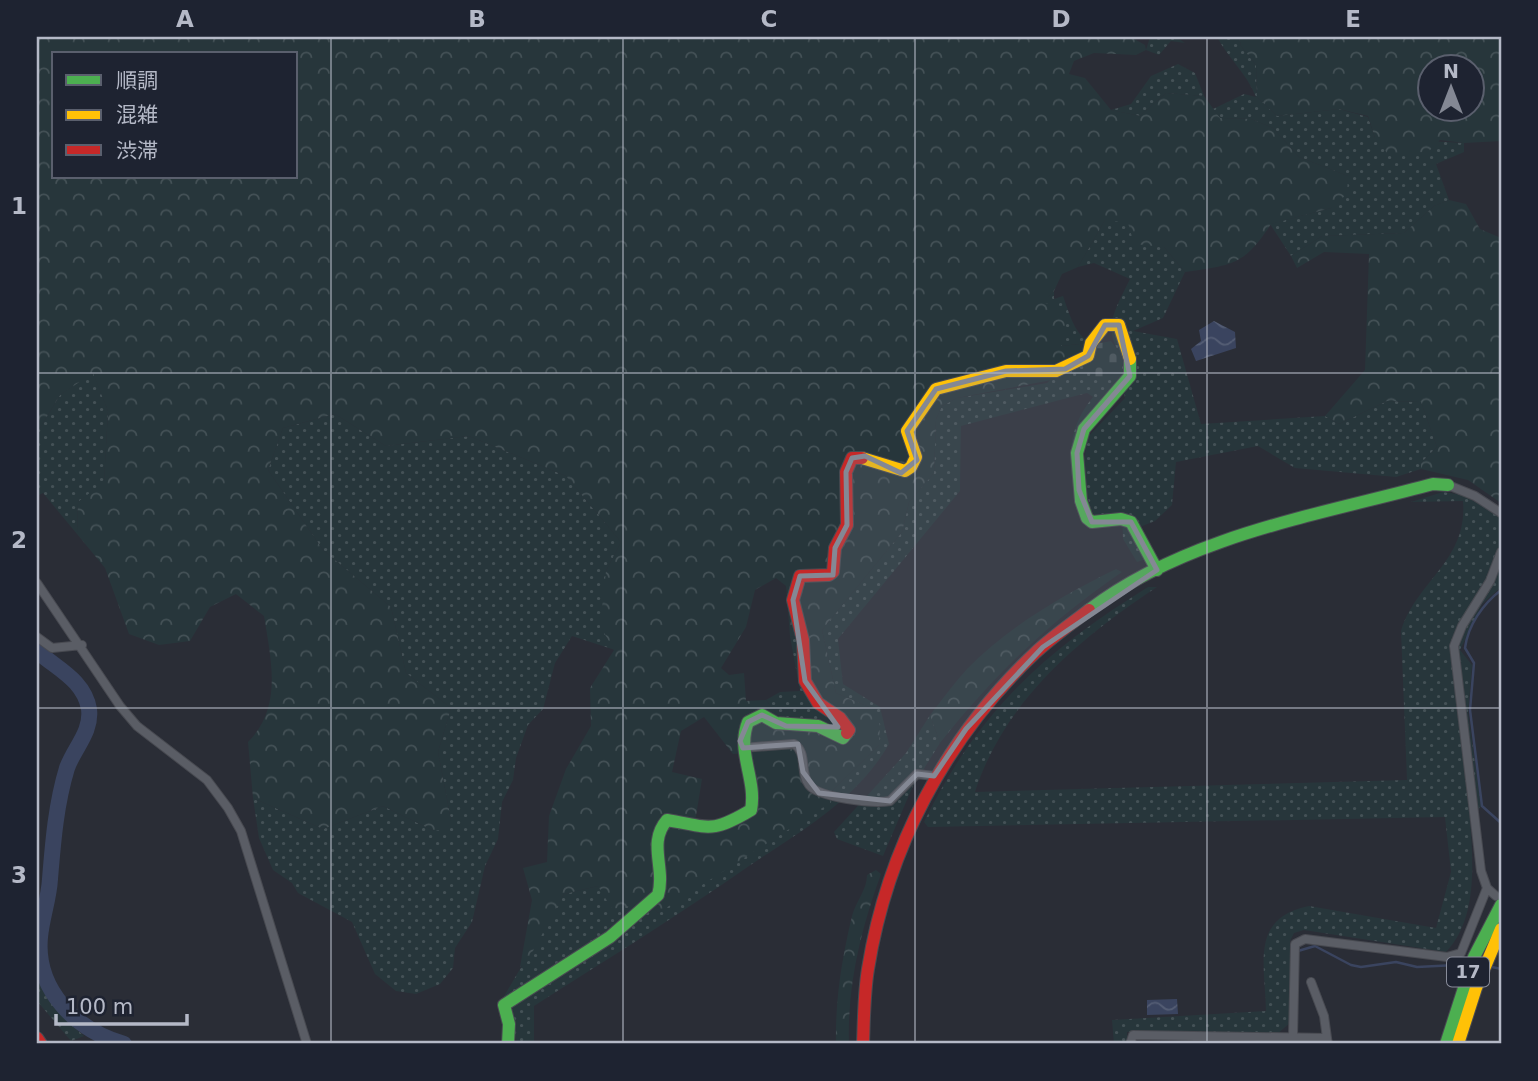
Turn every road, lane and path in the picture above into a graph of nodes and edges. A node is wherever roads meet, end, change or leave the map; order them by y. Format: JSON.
{"nodes":[{"id":1,"x":1448,"y":485,"type":"joint"},
{"id":2,"x":1501,"y":513,"type":"edge"},
{"id":3,"x":1501,"y":552,"type":"edge"},
{"id":4,"x":1157,"y":570,"type":"junction"},
{"id":5,"x":37,"y":583,"type":"edge"},
{"id":6,"x":37,"y":637,"type":"edge"},
{"id":7,"x":82,"y":645,"type":"junction"},
{"id":8,"x":743,"y":748,"type":"junction"},
{"id":9,"x":934,"y":776,"type":"junction"},
{"id":10,"x":1488,"y":888,"type":"junction"},
{"id":11,"x":1499,"y":901,"type":"edge"},
{"id":12,"x":1501,"y":929,"type":"edge"},
{"id":13,"x":1311,"y":982,"type":"dead end"},
{"id":14,"x":1293,"y":1037,"type":"junction"},
{"id":15,"x":37,"y":1038,"type":"edge"},
{"id":16,"x":1280,"y":1040,"type":"edge"},
{"id":17,"x":1328,"y":1041,"type":"edge"},
{"id":18,"x":41,"y":1044,"type":"edge"},
{"id":19,"x":307,"y":1044,"type":"edge"},
{"id":20,"x":509,"y":1044,"type":"edge"},
{"id":21,"x":863,"y":1044,"type":"edge"},
{"id":22,"x":1130,"y":1044,"type":"edge"},
{"id":23,"x":1447,"y":1044,"type":"edge"},
{"id":24,"x":1458,"y":1044,"type":"edge"}],
"edges":[{"from":1,"to":2,"type":"street"},
{"from":1,"to":4,"type":"street"},
{"from":3,"to":10,"type":"street"},
{"from":4,"to":8,"type":"street"},
{"from":4,"to":9,"type":"street"},
{"from":5,"to":7,"type":"street"},
{"from":6,"to":7,"type":"street"},
{"from":7,"to":19,"type":"street"},
{"from":8,"to":9,"type":"street"},
{"from":8,"to":20,"type":"street"},
{"from":9,"to":21,"type":"street"},
{"from":10,"to":11,"type":"street"},
{"from":10,"to":14,"type":"street"},
{"from":11,"to":23,"type":"street","number":"17"},
{"from":12,"to":24,"type":"street","number":"17"},
{"from":13,"to":17,"type":"street"},
{"from":14,"to":16,"type":"street"},
{"from":14,"to":17,"type":"street"},
{"from":15,"to":18,"type":"street"},
{"from":16,"to":22,"type":"street"}]}
